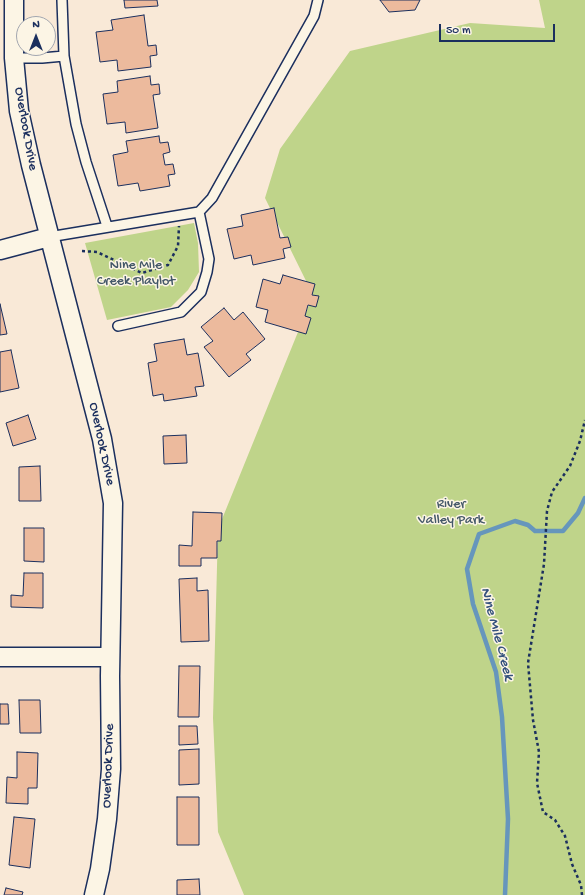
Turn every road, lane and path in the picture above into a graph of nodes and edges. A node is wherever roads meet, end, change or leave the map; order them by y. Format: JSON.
{"nodes":[{"id":1,"x":14,"y":0,"type":"edge"},
{"id":2,"x":62,"y":0,"type":"edge"},
{"id":3,"x":318,"y":0,"type":"edge"},
{"id":4,"x":64,"y":56,"type":"junction"},
{"id":5,"x":7,"y":60,"type":"edge"},
{"id":6,"x":199,"y":212,"type":"junction"},
{"id":7,"x":180,"y":224,"type":"dead end"},
{"id":8,"x":107,"y":226,"type":"junction"},
{"id":9,"x":49,"y":237,"type":"junction"},
{"id":10,"x":0,"y":250,"type":"edge"},
{"id":11,"x":82,"y":251,"type":"dead end"},
{"id":12,"x":118,"y":326,"type":"dead end"},
{"id":13,"x":585,"y":420,"type":"edge"},
{"id":14,"x":0,"y":657,"type":"edge"},
{"id":15,"x":110,"y":657,"type":"junction"},
{"id":16,"x":94,"y":895,"type":"edge"},
{"id":17,"x":582,"y":895,"type":"edge"}],
"edges":[{"from":1,"to":5,"type":"street","name":"Overlook Drive"},
{"from":2,"to":4,"type":"lane"},
{"from":3,"to":6,"type":"lane"},
{"from":4,"to":5,"type":"lane"},
{"from":4,"to":8,"type":"lane"},
{"from":5,"to":9,"type":"street","name":"Overlook Drive"},
{"from":6,"to":8,"type":"lane"},
{"from":6,"to":12,"type":"lane"},
{"from":7,"to":11,"type":"path"},
{"from":8,"to":9,"type":"lane"},
{"from":9,"to":10,"type":"street"},
{"from":9,"to":15,"type":"street","name":"Overlook Drive"},
{"from":13,"to":17,"type":"path"},
{"from":14,"to":15,"type":"street"},
{"from":15,"to":16,"type":"street","name":"Overlook Drive"}]}
